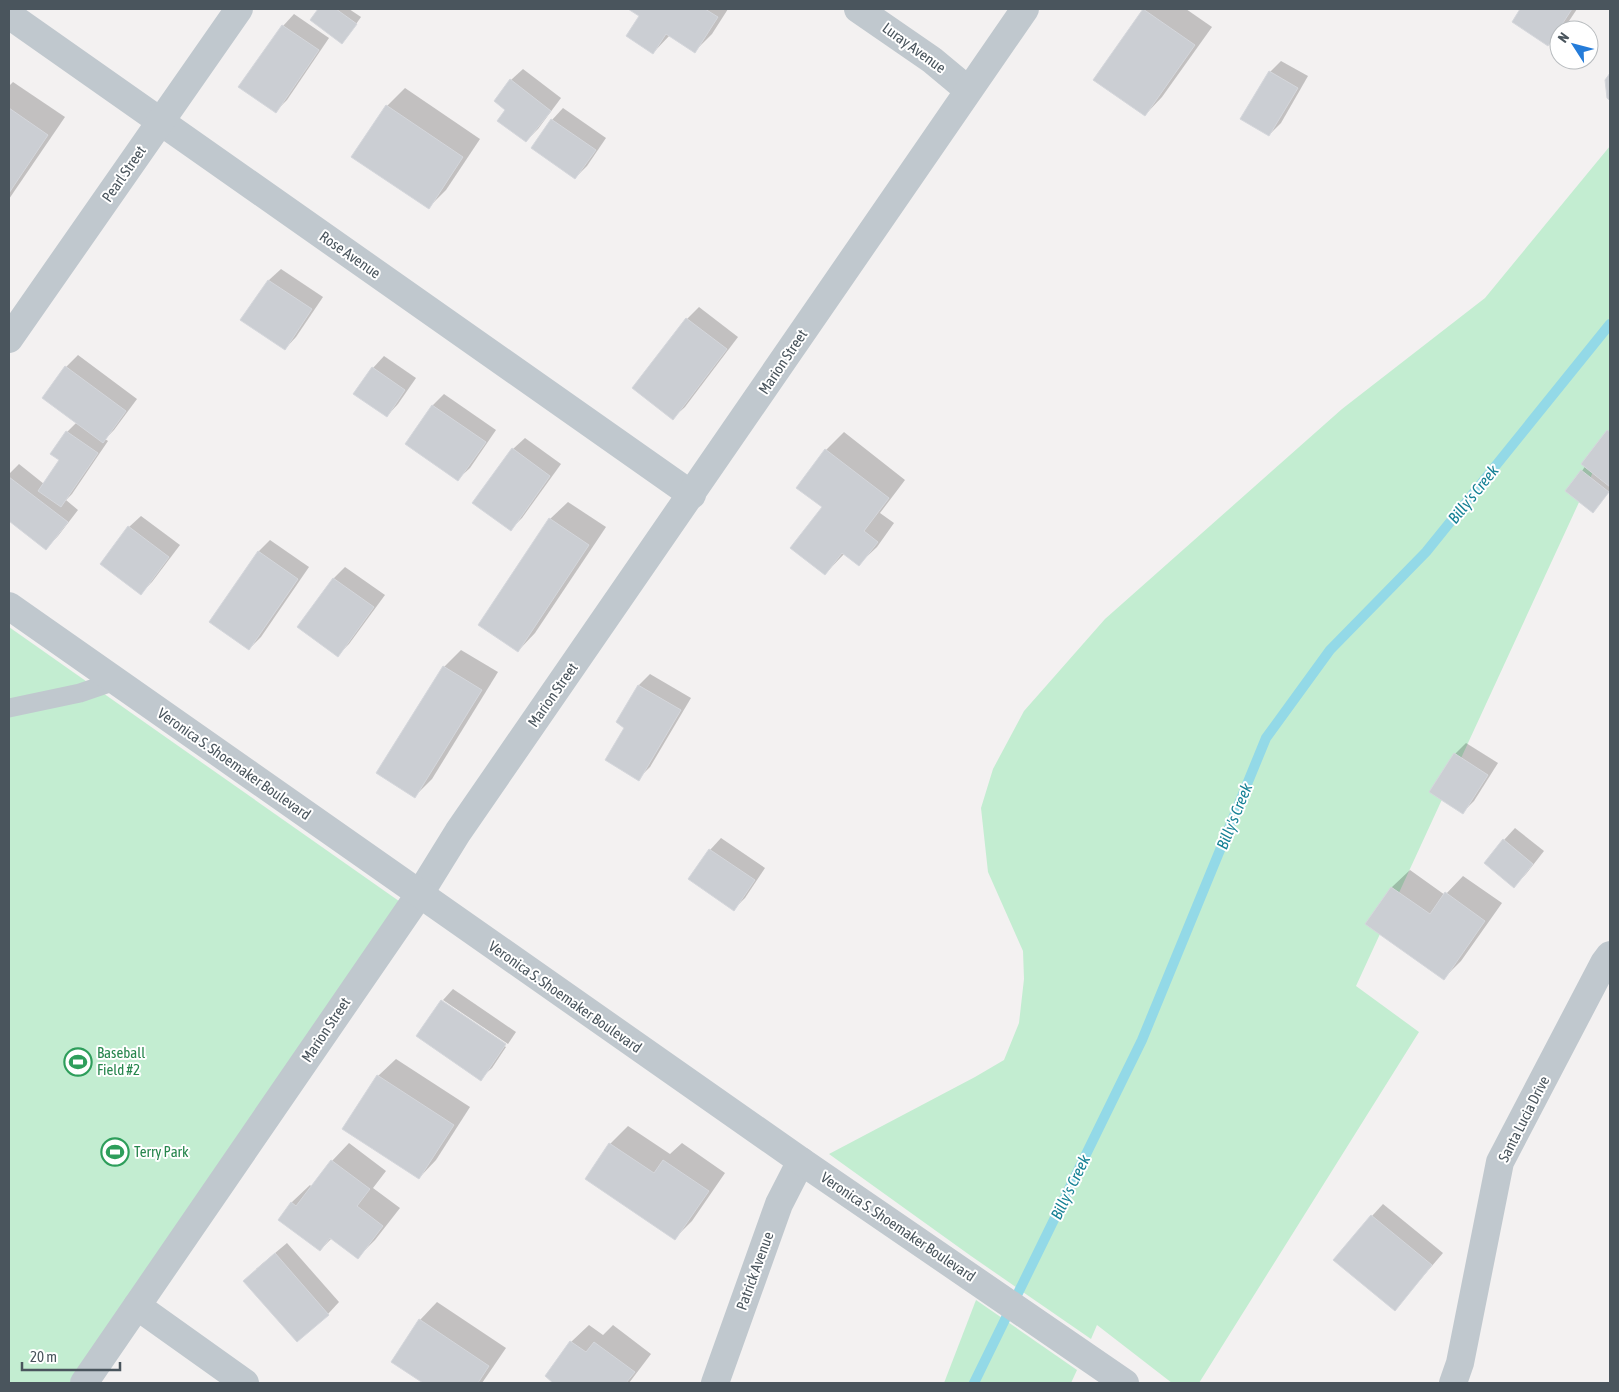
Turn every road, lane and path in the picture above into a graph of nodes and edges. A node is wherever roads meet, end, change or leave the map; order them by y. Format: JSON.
{"nodes":[{"id":1,"x":239,"y":9,"type":"edge"},
{"id":2,"x":858,"y":9,"type":"edge"},
{"id":3,"x":1025,"y":9,"type":"edge"},
{"id":4,"x":9,"y":15,"type":"edge"},
{"id":5,"x":968,"y":90,"type":"junction"},
{"id":6,"x":161,"y":122,"type":"junction"},
{"id":7,"x":9,"y":339,"type":"edge"},
{"id":8,"x":692,"y":495,"type":"junction"},
{"id":9,"x":9,"y":606,"type":"edge"},
{"id":10,"x":115,"y":681,"type":"junction"},
{"id":11,"x":9,"y":708,"type":"edge"},
{"id":12,"x":419,"y":895,"type":"junction"},
{"id":13,"x":1610,"y":955,"type":"edge"},
{"id":14,"x":801,"y":1161,"type":"junction"},
{"id":15,"x":137,"y":1306,"type":"junction"},
{"id":16,"x":84,"y":1383,"type":"edge"},
{"id":17,"x":245,"y":1383,"type":"edge"},
{"id":18,"x":714,"y":1383,"type":"edge"},
{"id":19,"x":1125,"y":1383,"type":"edge"},
{"id":20,"x":1453,"y":1383,"type":"edge"}],
"edges":[{"from":1,"to":6,"type":"street","name":"Pearl Street"},
{"from":2,"to":5,"type":"street","name":"Luray Avenue"},
{"from":3,"to":5,"type":"street","name":"Marion Street"},
{"from":4,"to":6,"type":"street","name":"Rose Avenue"},
{"from":5,"to":8,"type":"street","name":"Marion Street"},
{"from":6,"to":7,"type":"street","name":"Pearl Street"},
{"from":6,"to":8,"type":"street","name":"Rose Avenue"},
{"from":8,"to":12,"type":"street","name":"Marion Street"},
{"from":9,"to":10,"type":"street","name":"Veronica S. Shoemaker Boulevard"},
{"from":10,"to":11,"type":"lane"},
{"from":10,"to":12,"type":"street","name":"Veronica S. Shoemaker Boulevard"},
{"from":12,"to":14,"type":"street","name":"Veronica S. Shoemaker Boulevard"},
{"from":12,"to":15,"type":"street","name":"Marion Street"},
{"from":13,"to":20,"type":"street","name":"Santa Lucia Drive"},
{"from":14,"to":18,"type":"street","name":"Patrick Avenue"},
{"from":14,"to":19,"type":"street","name":"Veronica S. Shoemaker Boulevard"},
{"from":15,"to":16,"type":"street","name":"Marion Street"},
{"from":15,"to":17,"type":"street"}]}
